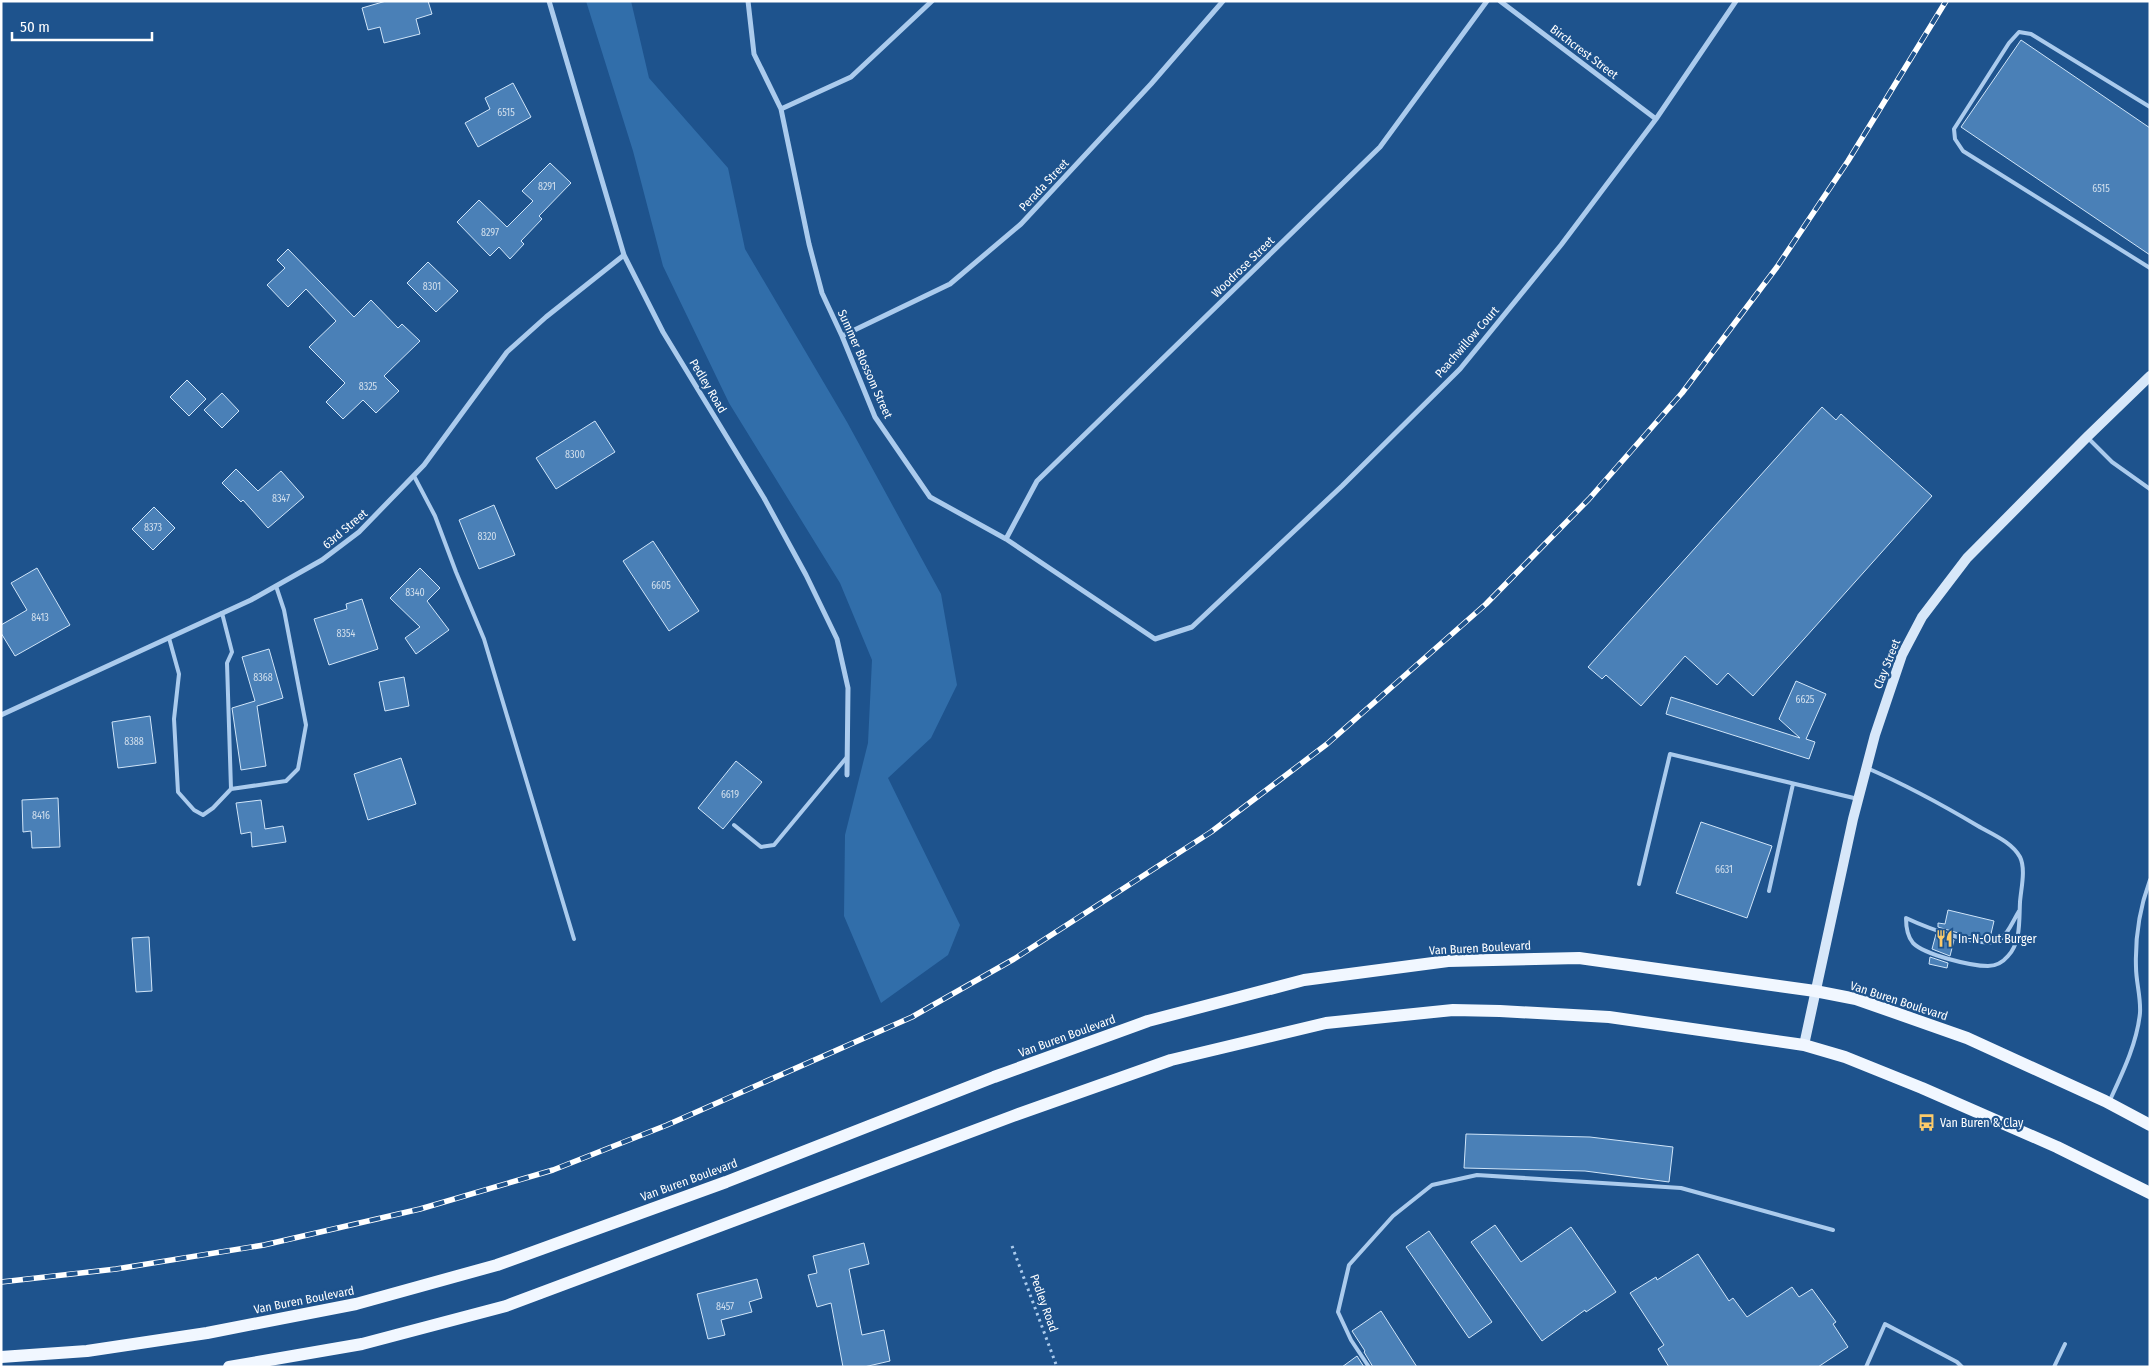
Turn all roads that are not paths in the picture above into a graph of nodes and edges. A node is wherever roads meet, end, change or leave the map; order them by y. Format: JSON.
{"nodes":[{"id":1,"x":549,"y":1,"type":"edge"},
{"id":2,"x":748,"y":1,"type":"edge"},
{"id":3,"x":932,"y":1,"type":"edge"},
{"id":4,"x":1222,"y":1,"type":"edge"},
{"id":5,"x":1487,"y":1,"type":"edge"},
{"id":6,"x":1500,"y":1,"type":"edge"},
{"id":7,"x":1736,"y":1,"type":"edge"},
{"id":8,"x":2150,"y":107,"type":"edge"},
{"id":9,"x":781,"y":109,"type":"junction"},
{"id":10,"x":1656,"y":119,"type":"junction"},
{"id":11,"x":624,"y":255,"type":"junction"},
{"id":12,"x":2150,"y":268,"type":"edge"},
{"id":13,"x":842,"y":336,"type":"junction"},
{"id":14,"x":2150,"y":376,"type":"edge"},
{"id":15,"x":2086,"y":437,"type":"junction"},
{"id":16,"x":414,"y":476,"type":"junction"},
{"id":17,"x":2149,"y":485,"type":"edge"},
{"id":18,"x":1006,"y":539,"type":"junction"},
{"id":19,"x":276,"y":586,"type":"junction"},
{"id":20,"x":222,"y":613,"type":"junction"},
{"id":21,"x":169,"y":638,"type":"junction"},
{"id":22,"x":1156,"y":639,"type":"joint"},
{"id":23,"x":1,"y":715,"type":"edge"},
{"id":24,"x":847,"y":757,"type":"junction"},
{"id":25,"x":1866,"y":767,"type":"junction"},
{"id":26,"x":847,"y":775,"type":"dead end"},
{"id":27,"x":1794,"y":784,"type":"junction"},
{"id":28,"x":231,"y":788,"type":"junction"},
{"id":29,"x":1858,"y":799,"type":"junction"},
{"id":30,"x":734,"y":825,"type":"dead end"},
{"id":31,"x":2150,"y":880,"type":"edge"},
{"id":32,"x":1639,"y":884,"type":"dead end"},
{"id":33,"x":1769,"y":891,"type":"dead end"},
{"id":34,"x":2020,"y":911,"type":"junction"},
{"id":35,"x":574,"y":939,"type":"dead end"},
{"id":36,"x":1815,"y":991,"type":"junction"},
{"id":37,"x":1804,"y":1045,"type":"junction"},
{"id":38,"x":2109,"y":1103,"type":"junction"},
{"id":39,"x":2150,"y":1125,"type":"edge"},
{"id":40,"x":2150,"y":1193,"type":"edge"},
{"id":41,"x":1833,"y":1230,"type":"dead end"},
{"id":42,"x":2065,"y":1344,"type":"dead end"},
{"id":43,"x":1,"y":1357,"type":"edge"},
{"id":44,"x":229,"y":1367,"type":"edge"},
{"id":45,"x":1369,"y":1367,"type":"edge"},
{"id":46,"x":1866,"y":1367,"type":"edge"},
{"id":47,"x":1962,"y":1367,"type":"edge"},
{"id":48,"x":2054,"y":1367,"type":"edge"}],
"edges":[{"from":1,"to":11,"type":"street","name":"Pedley Road"},
{"from":2,"to":9,"type":"street","name":"Summer Blossom Street"},
{"from":3,"to":9,"type":"street"},
{"from":4,"to":13,"type":"street","name":"Perada Street"},
{"from":5,"to":18,"type":"street","name":"Woodrose Street"},
{"from":6,"to":10,"type":"street","name":"Birchcrest Street"},
{"from":7,"to":10,"type":"street","name":"Peachwillow Court"},
{"from":8,"to":12,"type":"lane"},
{"from":9,"to":13,"type":"street","name":"Summer Blossom Street"},
{"from":10,"to":22,"type":"street","name":"Peachwillow Court"},
{"from":11,"to":16,"type":"street","name":"63rd Street"},
{"from":11,"to":24,"type":"street","name":"Pedley Road"},
{"from":13,"to":18,"type":"street","name":"Summer Blossom Street"},
{"from":14,"to":15,"type":"main road","name":"Clay Street"},
{"from":15,"to":17,"type":"lane"},
{"from":15,"to":25,"type":"main road","name":"Clay Street"},
{"from":16,"to":19,"type":"street","name":"63rd Street"},
{"from":16,"to":35,"type":"lane"},
{"from":18,"to":22,"type":"street","name":"Summer Blossom Street"},
{"from":19,"to":20,"type":"street","name":"63rd Street"},
{"from":19,"to":28,"type":"lane"},
{"from":20,"to":21,"type":"street","name":"63rd Street"},
{"from":20,"to":28,"type":"lane"},
{"from":21,"to":23,"type":"street","name":"63rd Street"},
{"from":21,"to":28,"type":"lane"},
{"from":24,"to":26,"type":"street","name":"Pedley Road"},
{"from":24,"to":30,"type":"lane"},
{"from":25,"to":29,"type":"main road","name":"Clay Street"},
{"from":25,"to":34,"type":"lane"},
{"from":27,"to":29,"type":"lane"},
{"from":27,"to":32,"type":"lane"},
{"from":27,"to":33,"type":"lane"},
{"from":29,"to":36,"type":"main road","name":"Clay Street"},
{"from":31,"to":38,"type":"lane"},
{"from":34,"to":34,"type":"lane"},
{"from":36,"to":37,"type":"main road","name":"Clay Street"},
{"from":36,"to":38,"type":"main road","name":"Van Buren Boulevard"},
{"from":36,"to":43,"type":"main road","name":"Van Buren Boulevard"},
{"from":37,"to":40,"type":"main road"},
{"from":37,"to":44,"type":"main road"},
{"from":38,"to":39,"type":"main road","name":"Van Buren Boulevard"},
{"from":41,"to":45,"type":"lane"},
{"from":42,"to":48,"type":"lane"},
{"from":46,"to":47,"type":"lane"}]}
